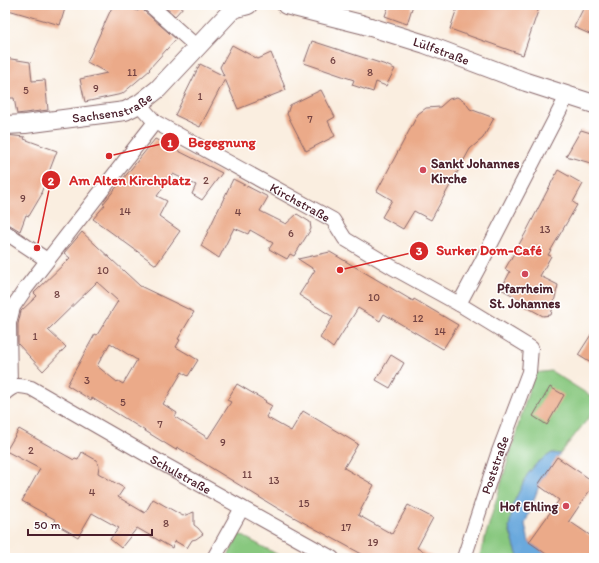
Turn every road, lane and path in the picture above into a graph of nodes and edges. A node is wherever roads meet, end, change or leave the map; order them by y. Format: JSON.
{"nodes":[{"id":1,"x":150,"y":5,"type":"edge"},
{"id":2,"x":248,"y":5,"type":"edge"},
{"id":3,"x":286,"y":5,"type":"edge"},
{"id":4,"x":198,"y":47,"type":"junction"},
{"id":5,"x":567,"y":96,"type":"junction"},
{"id":6,"x":139,"y":104,"type":"junction"},
{"id":7,"x":594,"y":104,"type":"edge"},
{"id":8,"x":156,"y":122,"type":"junction"},
{"id":9,"x":5,"y":125,"type":"edge"},
{"id":10,"x":5,"y":232,"type":"edge"},
{"id":11,"x":47,"y":260,"type":"junction"},
{"id":12,"x":458,"y":304,"type":"junction"},
{"id":13,"x":529,"y":372,"type":"joint"},
{"id":14,"x":8,"y":390,"type":"edge"},
{"id":15,"x":242,"y":508,"type":"junction"},
{"id":16,"x":214,"y":558,"type":"edge"},
{"id":17,"x":332,"y":558,"type":"edge"},
{"id":18,"x":464,"y":558,"type":"edge"}],
"edges":[{"from":1,"to":4,"type":"street"},
{"from":2,"to":4,"type":"street","name":"Sachsenstraße"},
{"from":3,"to":5,"type":"street","name":"Lülfstraße"},
{"from":4,"to":6,"type":"street","name":"Sachsenstraße"},
{"from":5,"to":7,"type":"street","name":"Lülfstraße"},
{"from":5,"to":12,"type":"street"},
{"from":6,"to":8,"type":"street","name":"Kirchstraße"},
{"from":6,"to":9,"type":"street","name":"Sachsenstraße"},
{"from":8,"to":11,"type":"street"},
{"from":8,"to":12,"type":"street","name":"Kirchstraße"},
{"from":10,"to":11,"type":"street"},
{"from":11,"to":14,"type":"street"},
{"from":12,"to":13,"type":"street","name":"Kirchstraße"},
{"from":13,"to":18,"type":"street","name":"Poststraße"},
{"from":14,"to":15,"type":"street","name":"Schulstraße"},
{"from":15,"to":16,"type":"street"},
{"from":15,"to":17,"type":"street","name":"Schulstraße"}]}
